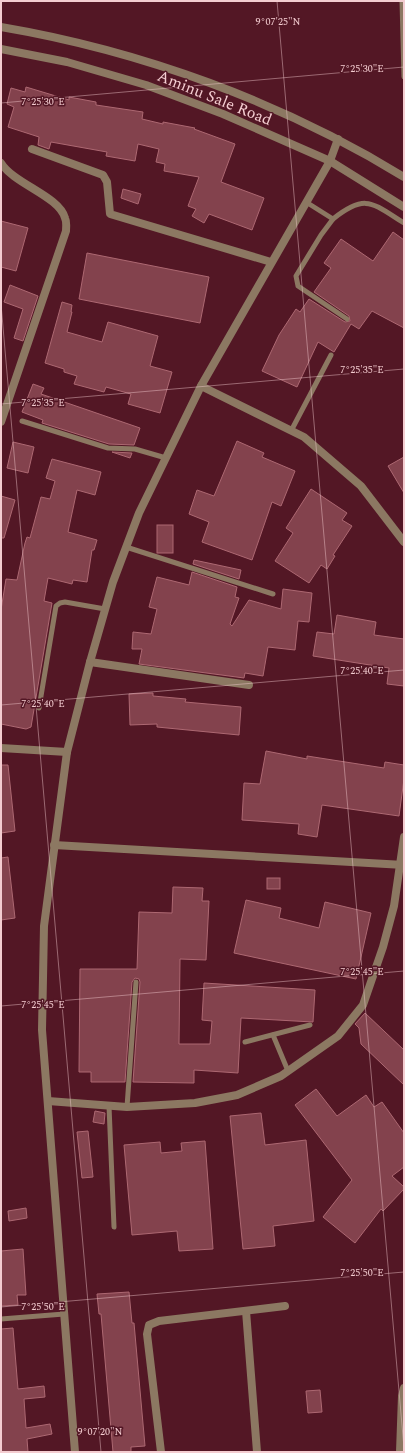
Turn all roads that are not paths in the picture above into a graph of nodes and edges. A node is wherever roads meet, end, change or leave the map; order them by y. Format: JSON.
{"nodes":[{"id":1,"x":402,"y":1,"type":"edge"},
{"id":2,"x":1,"y":27,"type":"edge"},
{"id":3,"x":1,"y":49,"type":"edge"},
{"id":4,"x":404,"y":77,"type":"edge"},
{"id":5,"x":338,"y":139,"type":"junction"},
{"id":6,"x":32,"y":149,"type":"dead end"},
{"id":7,"x":330,"y":161,"type":"junction"},
{"id":8,"x":1,"y":163,"type":"edge"},
{"id":9,"x":404,"y":177,"type":"edge"},
{"id":10,"x":306,"y":202,"type":"junction"},
{"id":11,"x":404,"y":207,"type":"edge"},
{"id":12,"x":333,"y":219,"type":"junction"},
{"id":13,"x":404,"y":223,"type":"edge"},
{"id":14,"x":271,"y":262,"type":"junction"},
{"id":15,"x":347,"y":319,"type":"dead end"},
{"id":16,"x":331,"y":356,"type":"dead end"},
{"id":17,"x":201,"y":386,"type":"junction"},
{"id":18,"x":1,"y":422,"type":"edge"},
{"id":19,"x":22,"y":422,"type":"dead end"},
{"id":20,"x":290,"y":431,"type":"junction"},
{"id":21,"x":166,"y":458,"type":"junction"},
{"id":22,"x":404,"y":542,"type":"edge"},
{"id":23,"x":126,"y":547,"type":"junction"},
{"id":24,"x":273,"y":594,"type":"dead end"},
{"id":25,"x":105,"y":609,"type":"junction"},
{"id":26,"x":90,"y":662,"type":"junction"},
{"id":27,"x":249,"y":685,"type":"dead end"},
{"id":28,"x":39,"y":708,"type":"dead end"},
{"id":29,"x":1,"y":748,"type":"edge"},
{"id":30,"x":67,"y":752,"type":"junction"},
{"id":31,"x":404,"y":837,"type":"edge"},
{"id":32,"x":54,"y":845,"type":"junction"},
{"id":33,"x":402,"y":864,"type":"edge"},
{"id":34,"x":136,"y":982,"type":"dead end"},
{"id":35,"x":310,"y":1024,"type":"dead end"},
{"id":36,"x":273,"y":1035,"type":"junction"},
{"id":37,"x":245,"y":1042,"type":"dead end"},
{"id":38,"x":288,"y":1071,"type":"junction"},
{"id":39,"x":48,"y":1101,"type":"junction"},
{"id":40,"x":109,"y":1106,"type":"junction"},
{"id":41,"x":127,"y":1107,"type":"junction"},
{"id":42,"x":114,"y":1227,"type":"dead end"},
{"id":43,"x":285,"y":1306,"type":"dead end"},
{"id":44,"x":246,"y":1311,"type":"junction"},
{"id":45,"x":64,"y":1314,"type":"junction"},
{"id":46,"x":1,"y":1319,"type":"edge"},
{"id":47,"x":404,"y":1388,"type":"edge"},
{"id":48,"x":75,"y":1452,"type":"edge"},
{"id":49,"x":161,"y":1452,"type":"edge"},
{"id":50,"x":257,"y":1452,"type":"edge"},
{"id":51,"x":400,"y":1452,"type":"edge"}],
"edges":[{"from":1,"to":4,"type":"lane"},
{"from":2,"to":5,"type":"street","name":"Aminu Sale Road"},
{"from":3,"to":7,"type":"street","name":"Aminu Sale Road"},
{"from":5,"to":7,"type":"street"},
{"from":5,"to":9,"type":"street","name":"Aminu Sale Road"},
{"from":6,"to":14,"type":"street"},
{"from":7,"to":10,"type":"street"},
{"from":7,"to":11,"type":"street","name":"Aminu Sale Road"},
{"from":8,"to":18,"type":"street"},
{"from":10,"to":12,"type":"lane"},
{"from":10,"to":14,"type":"street"},
{"from":12,"to":13,"type":"lane"},
{"from":12,"to":15,"type":"lane"},
{"from":14,"to":17,"type":"street"},
{"from":16,"to":20,"type":"lane"},
{"from":17,"to":20,"type":"street"},
{"from":17,"to":21,"type":"street"},
{"from":19,"to":21,"type":"lane"},
{"from":20,"to":22,"type":"street"},
{"from":21,"to":23,"type":"street"},
{"from":23,"to":24,"type":"lane"},
{"from":23,"to":25,"type":"street"},
{"from":25,"to":26,"type":"street"},
{"from":25,"to":28,"type":"lane"},
{"from":26,"to":27,"type":"street"},
{"from":26,"to":30,"type":"street"},
{"from":29,"to":30,"type":"street"},
{"from":30,"to":32,"type":"street"},
{"from":31,"to":33,"type":"street"},
{"from":32,"to":33,"type":"street"},
{"from":32,"to":39,"type":"street"},
{"from":33,"to":38,"type":"street"},
{"from":34,"to":41,"type":"lane"},
{"from":35,"to":36,"type":"lane"},
{"from":36,"to":37,"type":"lane"},
{"from":36,"to":38,"type":"lane"},
{"from":38,"to":41,"type":"street"},
{"from":39,"to":40,"type":"street"},
{"from":39,"to":45,"type":"street"},
{"from":40,"to":41,"type":"street"},
{"from":40,"to":42,"type":"lane"},
{"from":43,"to":44,"type":"street"},
{"from":44,"to":49,"type":"street"},
{"from":44,"to":50,"type":"street"},
{"from":45,"to":46,"type":"lane"},
{"from":45,"to":48,"type":"street"},
{"from":47,"to":51,"type":"street"}]}
